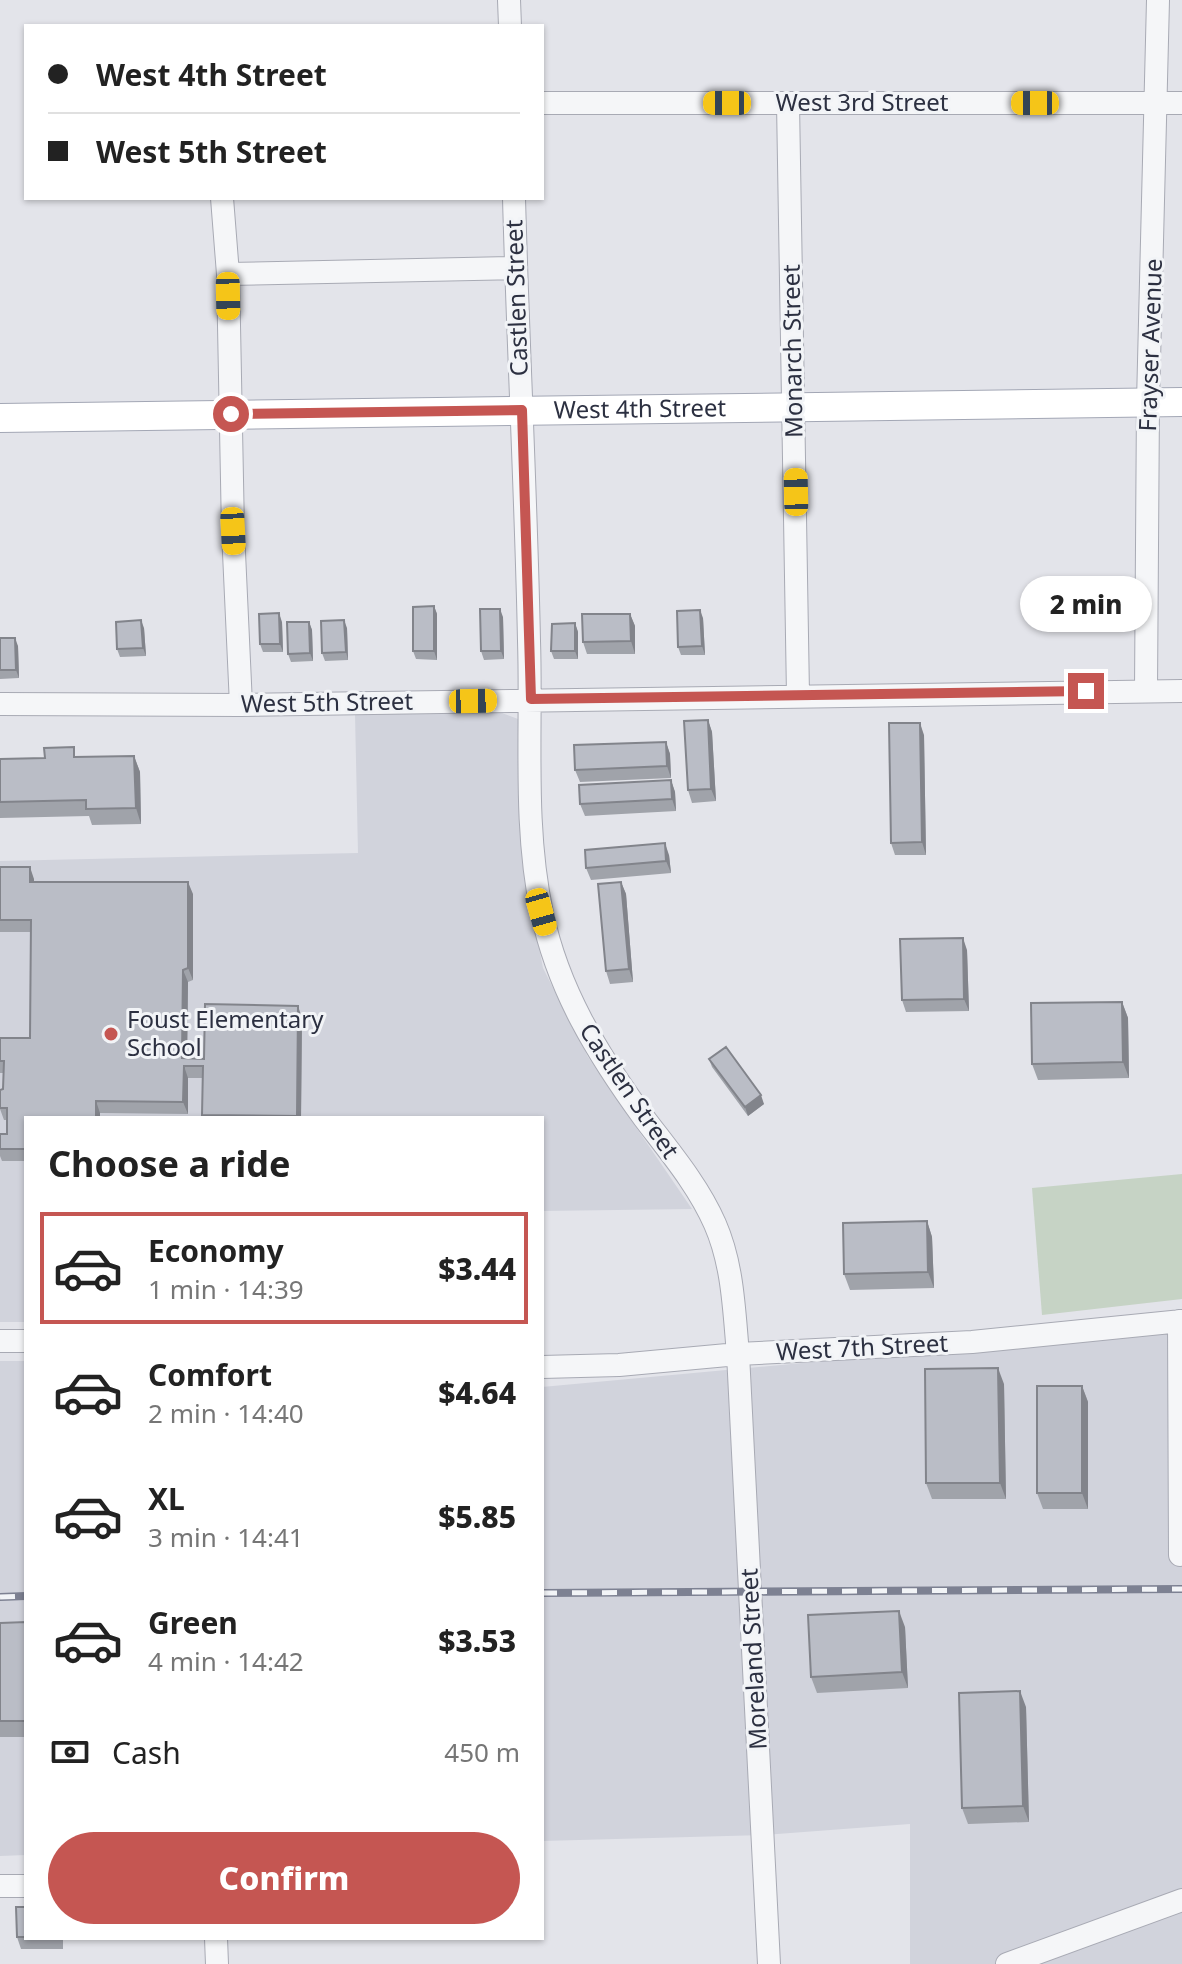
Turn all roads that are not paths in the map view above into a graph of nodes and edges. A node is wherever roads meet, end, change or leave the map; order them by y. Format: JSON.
{"nodes":[{"id":1,"x":509,"y":0,"type":"edge"},
{"id":2,"x":1158,"y":0,"type":"edge"},
{"id":3,"x":510,"y":24,"type":"edge"},
{"id":4,"x":544,"y":103,"type":"edge"},
{"id":5,"x":788,"y":103,"type":"junction"},
{"id":6,"x":1158,"y":103,"type":"junction"},
{"id":7,"x":1182,"y":103,"type":"edge"},
{"id":8,"x":222,"y":200,"type":"edge"},
{"id":9,"x":514,"y":200,"type":"edge"},
{"id":10,"x":516,"y":268,"type":"junction"},
{"id":11,"x":228,"y":274,"type":"junction"},
{"id":12,"x":1148,"y":402,"type":"junction"},
{"id":13,"x":1182,"y":402,"type":"edge"},
{"id":14,"x":794,"y":405,"type":"junction"},
{"id":15,"x":522,"y":410,"type":"junction"},
{"id":16,"x":231,"y":414,"type":"junction"},
{"id":17,"x":0,"y":418,"type":"edge"},
{"id":18,"x":1146,"y":690,"type":"junction"},
{"id":19,"x":1182,"y":691,"type":"edge"},
{"id":20,"x":798,"y":695,"type":"junction"},
{"id":21,"x":531,"y":699,"type":"junction"},
{"id":22,"x":0,"y":704,"type":"edge"},
{"id":23,"x":241,"y":705,"type":"junction"},
{"id":24,"x":1180,"y":1321,"type":"edge"},
{"id":25,"x":0,"y":1341,"type":"edge"},
{"id":26,"x":24,"y":1341,"type":"edge"},
{"id":27,"x":738,"y":1354,"type":"junction"},
{"id":28,"x":544,"y":1367,"type":"edge"},
{"id":29,"x":1180,"y":1555,"type":"dead end"},
{"id":30,"x":0,"y":1886,"type":"edge"},
{"id":31,"x":24,"y":1886,"type":"edge"},
{"id":32,"x":1182,"y":1900,"type":"edge"},
{"id":33,"x":216,"y":1940,"type":"edge"},
{"id":34,"x":217,"y":1964,"type":"edge"},
{"id":35,"x":769,"y":1964,"type":"edge"},
{"id":36,"x":1007,"y":1964,"type":"edge"}],
"edges":[{"from":1,"to":3,"type":"street"},
{"from":2,"to":6,"type":"street","name":"Frayser Avenue"},
{"from":4,"to":5,"type":"street","name":"West 3rd Street"},
{"from":5,"to":6,"type":"street","name":"West 3rd Street"},
{"from":5,"to":14,"type":"street","name":"Monarch Street"},
{"from":6,"to":7,"type":"street","name":"West 3rd Street"},
{"from":6,"to":12,"type":"street","name":"Frayser Avenue"},
{"from":8,"to":11,"type":"street"},
{"from":9,"to":10,"type":"street","name":"Castlen Street"},
{"from":10,"to":11,"type":"street"},
{"from":10,"to":15,"type":"street","name":"Castlen Street"},
{"from":11,"to":16,"type":"street"},
{"from":12,"to":13,"type":"main road","name":"West 4th Street"},
{"from":12,"to":14,"type":"main road","name":"West 4th Street"},
{"from":12,"to":18,"type":"street","name":"Frayser Avenue"},
{"from":14,"to":15,"type":"main road","name":"West 4th Street"},
{"from":14,"to":20,"type":"street","name":"Monarch Street"},
{"from":15,"to":16,"type":"main road","name":"West 4th Street"},
{"from":15,"to":21,"type":"street","name":"Castlen Street"},
{"from":16,"to":17,"type":"main road","name":"West 4th Street"},
{"from":16,"to":23,"type":"street"},
{"from":18,"to":19,"type":"street","name":"West 5th Street"},
{"from":18,"to":20,"type":"street","name":"West 5th Street"},
{"from":20,"to":21,"type":"street","name":"West 5th Street"},
{"from":21,"to":23,"type":"street","name":"West 5th Street"},
{"from":21,"to":27,"type":"street","name":"Castlen Street"},
{"from":22,"to":23,"type":"street","name":"West 5th Street"},
{"from":24,"to":27,"type":"street","name":"West 7th Street"},
{"from":24,"to":29,"type":"street"},
{"from":25,"to":26,"type":"street"},
{"from":27,"to":28,"type":"street","name":"West 7th Street"},
{"from":27,"to":35,"type":"street","name":"Moreland Street"},
{"from":30,"to":31,"type":"street"},
{"from":32,"to":36,"type":"street"},
{"from":33,"to":34,"type":"street"}]}
